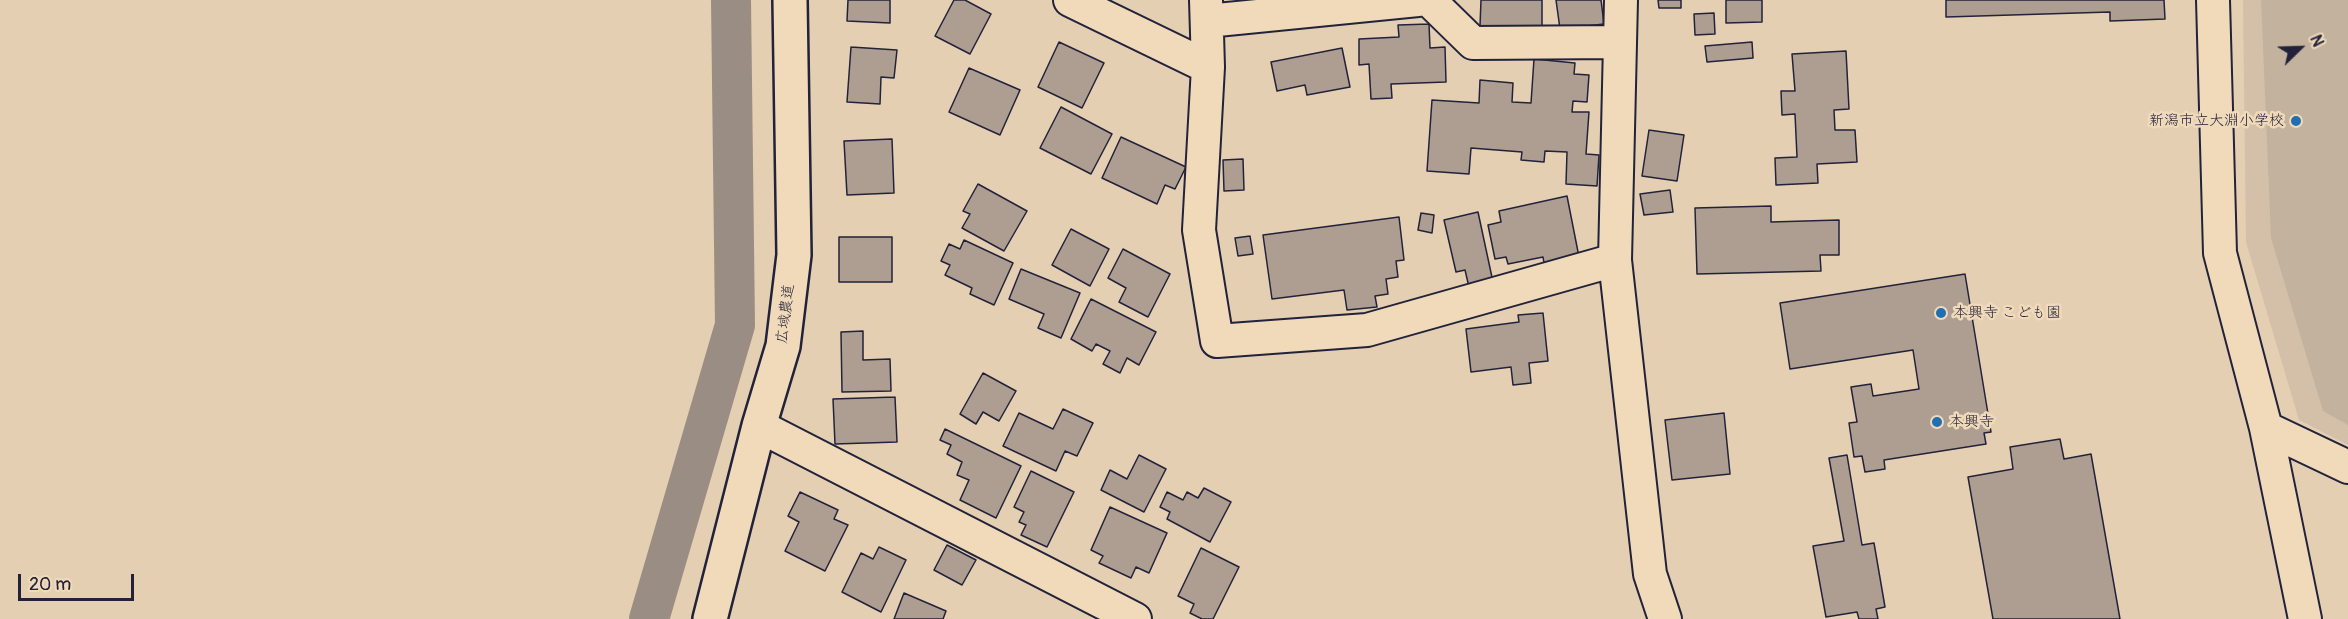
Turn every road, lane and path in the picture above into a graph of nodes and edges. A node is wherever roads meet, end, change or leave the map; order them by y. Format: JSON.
{"nodes":[{"id":1,"x":790,"y":0,"type":"edge"},
{"id":2,"x":1070,"y":0,"type":"edge"},
{"id":3,"x":1419,"y":0,"type":"edge"},
{"id":4,"x":1429,"y":0,"type":"edge"},
{"id":5,"x":1621,"y":0,"type":"edge"},
{"id":6,"x":2212,"y":0,"type":"edge"},
{"id":7,"x":1206,"y":10,"type":"edge"},
{"id":8,"x":1620,"y":42,"type":"junction"},
{"id":9,"x":1208,"y":67,"type":"junction"},
{"id":10,"x":1615,"y":260,"type":"junction"},
{"id":11,"x":759,"y":426,"type":"junction"},
{"id":12,"x":2266,"y":428,"type":"junction"},
{"id":13,"x":2348,"y":467,"type":"edge"},
{"id":14,"x":710,"y":619,"type":"edge"},
{"id":15,"x":1134,"y":619,"type":"edge"},
{"id":16,"x":1665,"y":619,"type":"edge"},
{"id":17,"x":2305,"y":619,"type":"edge"}],
"edges":[{"from":1,"to":11,"type":"street","name":"広域農道"},
{"from":2,"to":9,"type":"street"},
{"from":3,"to":7,"type":"street"},
{"from":4,"to":8,"type":"street"},
{"from":5,"to":8,"type":"street"},
{"from":6,"to":12,"type":"street"},
{"from":7,"to":9,"type":"street"},
{"from":8,"to":10,"type":"street"},
{"from":9,"to":10,"type":"street"},
{"from":10,"to":16,"type":"street"},
{"from":11,"to":14,"type":"street","name":"広域農道"},
{"from":11,"to":15,"type":"street"},
{"from":12,"to":13,"type":"street"},
{"from":12,"to":17,"type":"street"}]}
